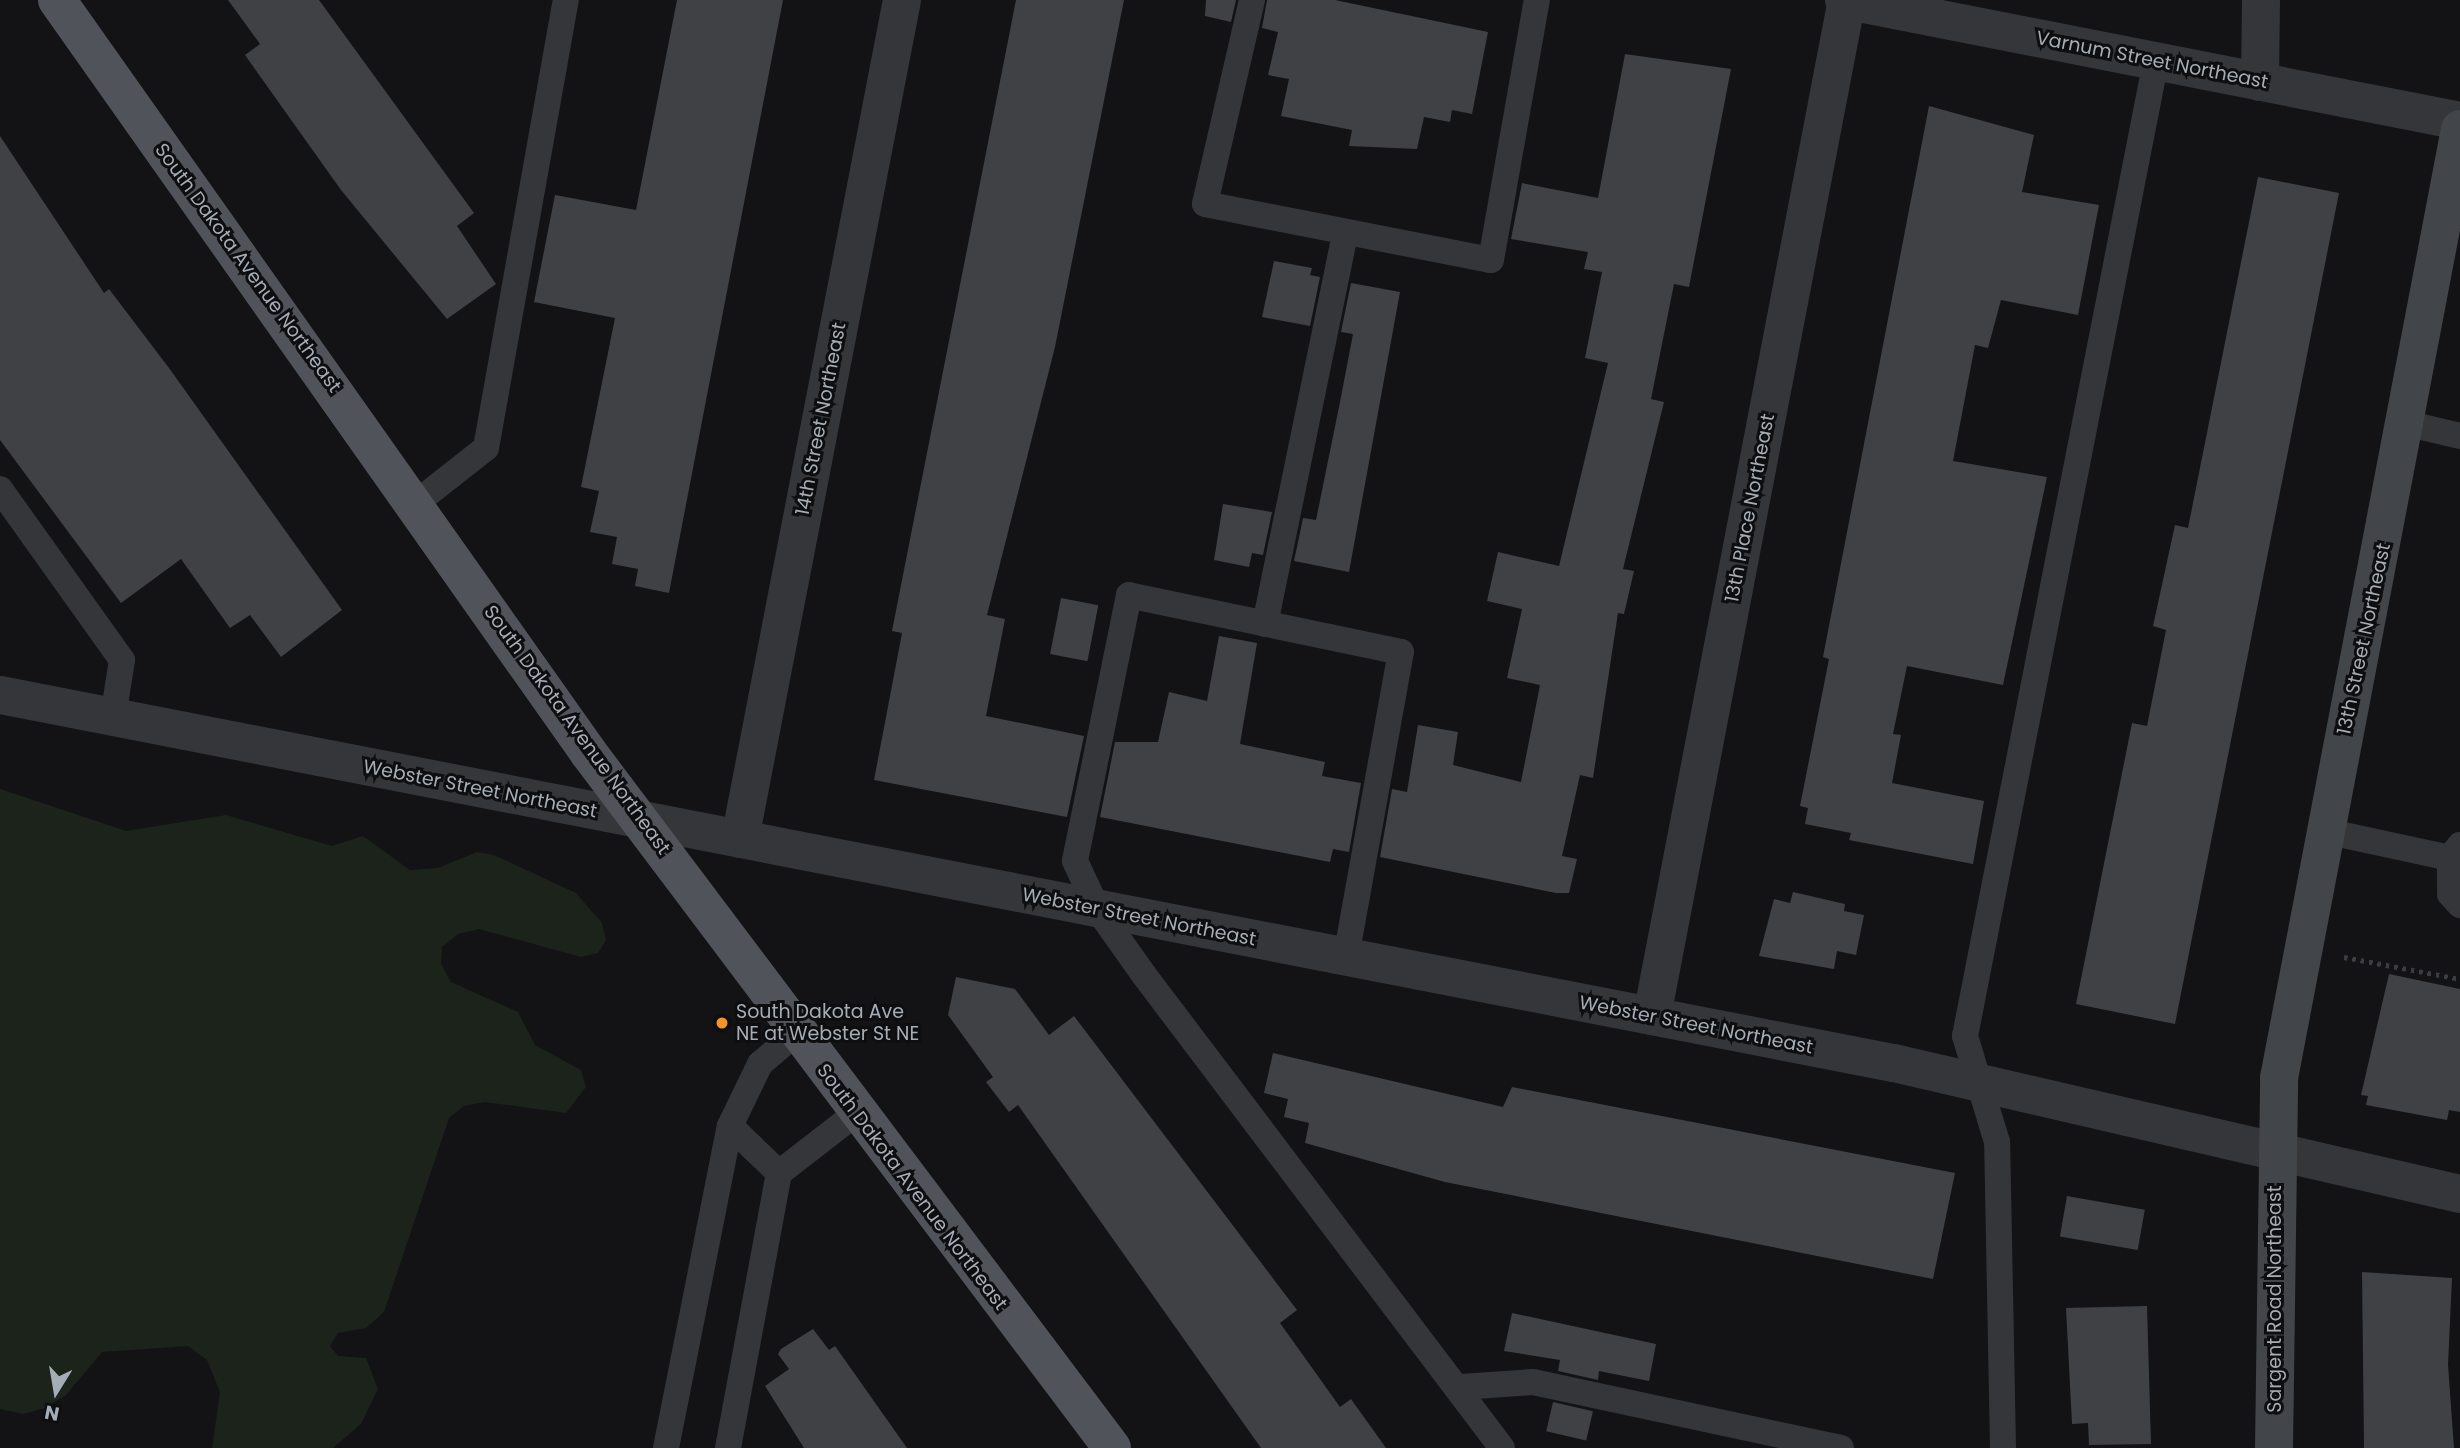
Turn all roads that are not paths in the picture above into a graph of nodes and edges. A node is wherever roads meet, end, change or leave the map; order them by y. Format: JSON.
{"nodes":[{"id":1,"x":57,"y":0,"type":"edge"},
{"id":2,"x":566,"y":0,"type":"edge"},
{"id":3,"x":902,"y":0,"type":"edge"},
{"id":4,"x":1252,"y":0,"type":"edge"},
{"id":5,"x":1537,"y":0,"type":"edge"},
{"id":6,"x":1846,"y":0,"type":"edge"},
{"id":7,"x":2261,"y":0,"type":"edge"},
{"id":8,"x":2156,"y":61,"type":"junction"},
{"id":9,"x":2260,"y":82,"type":"junction"},
{"id":10,"x":2460,"y":121,"type":"edge"},
{"id":11,"x":2460,"y":129,"type":"edge"},
{"id":12,"x":1345,"y":234,"type":"junction"},
{"id":13,"x":2409,"y":424,"type":"junction"},
{"id":14,"x":2460,"y":436,"type":"edge"},
{"id":15,"x":0,"y":489,"type":"edge"},
{"id":16,"x":416,"y":503,"type":"junction"},
{"id":17,"x":1265,"y":624,"type":"junction"},
{"id":18,"x":0,"y":695,"type":"edge"},
{"id":19,"x":113,"y":717,"type":"junction"},
{"id":20,"x":642,"y":821,"type":"junction"},
{"id":21,"x":2325,"y":831,"type":"junction"},
{"id":22,"x":740,"y":839,"type":"junction"},
{"id":23,"x":2455,"y":851,"type":"edge"},
{"id":24,"x":2460,"y":905,"type":"edge"},
{"id":25,"x":1098,"y":910,"type":"junction"},
{"id":26,"x":1346,"y":957,"type":"junction"},
{"id":27,"x":1652,"y":1016,"type":"junction"},
{"id":28,"x":795,"y":1034,"type":"junction"},
{"id":29,"x":1980,"y":1083,"type":"junction"},
{"id":30,"x":856,"y":1114,"type":"junction"},
{"id":31,"x":730,"y":1126,"type":"junction"},
{"id":32,"x":2276,"y":1150,"type":"junction"},
{"id":33,"x":779,"y":1173,"type":"junction"},
{"id":34,"x":2460,"y":1194,"type":"edge"},
{"id":35,"x":1461,"y":1387,"type":"junction"},
{"id":36,"x":666,"y":1448,"type":"edge"},
{"id":37,"x":727,"y":1448,"type":"edge"},
{"id":38,"x":1112,"y":1448,"type":"edge"},
{"id":39,"x":1502,"y":1448,"type":"edge"},
{"id":40,"x":1841,"y":1448,"type":"edge"},
{"id":41,"x":2003,"y":1448,"type":"edge"},
{"id":42,"x":2274,"y":1448,"type":"edge"}],
"edges":[{"from":1,"to":16,"type":"main road","name":"South Dakota Avenue Northeast"},
{"from":2,"to":16,"type":"lane"},
{"from":3,"to":22,"type":"street","name":"14th Street Northeast"},
{"from":4,"to":12,"type":"lane"},
{"from":5,"to":12,"type":"lane"},
{"from":6,"to":8,"type":"street","name":"Varnum Street Northeast"},
{"from":6,"to":27,"type":"street","name":"13th Place Northeast"},
{"from":7,"to":9,"type":"street"},
{"from":8,"to":9,"type":"street","name":"Varnum Street Northeast"},
{"from":8,"to":29,"type":"lane"},
{"from":9,"to":10,"type":"street","name":"Varnum Street Northeast"},
{"from":11,"to":13,"type":"main road","name":"13th Street Northeast"},
{"from":12,"to":17,"type":"lane"},
{"from":13,"to":14,"type":"lane"},
{"from":13,"to":21,"type":"main road","name":"13th Street Northeast"},
{"from":15,"to":19,"type":"lane"},
{"from":16,"to":20,"type":"main road","name":"South Dakota Avenue Northeast"},
{"from":17,"to":25,"type":"lane"},
{"from":17,"to":26,"type":"lane"},
{"from":18,"to":19,"type":"street","name":"Webster Street Northeast"},
{"from":19,"to":20,"type":"street","name":"Webster Street Northeast"},
{"from":20,"to":22,"type":"street","name":"Webster Street Northeast"},
{"from":20,"to":28,"type":"main road","name":"South Dakota Avenue Northeast"},
{"from":21,"to":23,"type":"lane"},
{"from":21,"to":32,"type":"main road","name":"13th Street Northeast"},
{"from":22,"to":25,"type":"street","name":"Webster Street Northeast"},
{"from":23,"to":24,"type":"lane"},
{"from":25,"to":26,"type":"street","name":"Webster Street Northeast"},
{"from":25,"to":35,"type":"lane"},
{"from":26,"to":27,"type":"street","name":"Webster Street Northeast"},
{"from":27,"to":29,"type":"street","name":"Webster Street Northeast"},
{"from":28,"to":30,"type":"main road","name":"South Dakota Avenue Northeast"},
{"from":28,"to":31,"type":"lane"},
{"from":29,"to":32,"type":"street","name":"Webster Street Northeast"},
{"from":29,"to":41,"type":"lane"},
{"from":30,"to":33,"type":"lane"},
{"from":30,"to":38,"type":"main road","name":"South Dakota Avenue Northeast"},
{"from":31,"to":33,"type":"lane"},
{"from":31,"to":36,"type":"lane"},
{"from":32,"to":34,"type":"street","name":"Webster Street Northeast"},
{"from":32,"to":42,"type":"main road","name":"Sargent Road Northeast"},
{"from":33,"to":37,"type":"lane"},
{"from":35,"to":39,"type":"lane"},
{"from":35,"to":40,"type":"lane"}]}
